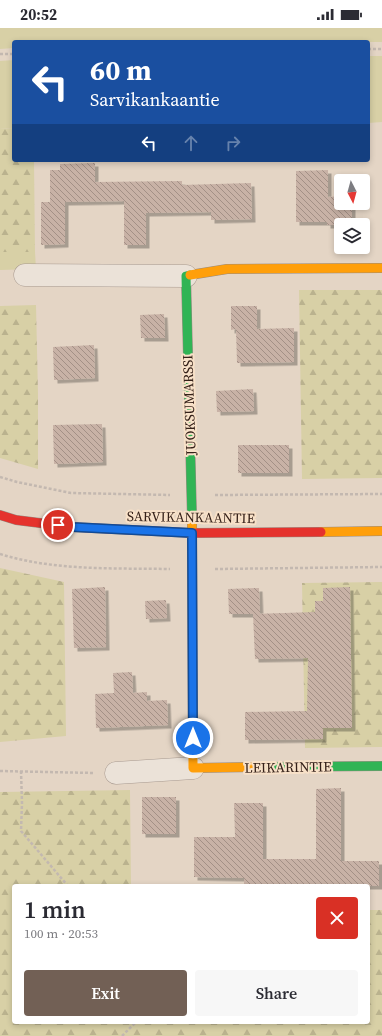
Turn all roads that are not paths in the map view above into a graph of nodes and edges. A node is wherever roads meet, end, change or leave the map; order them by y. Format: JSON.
{"nodes":[{"id":1,"x":382,"y":268,"type":"edge"},
{"id":2,"x":25,"y":275,"type":"dead end"},
{"id":3,"x":186,"y":276,"type":"junction"},
{"id":4,"x":0,"y":515,"type":"edge"},
{"id":5,"x":382,"y":531,"type":"edge"},
{"id":6,"x":192,"y":533,"type":"junction"},
{"id":7,"x":382,"y":766,"type":"edge"},
{"id":8,"x":193,"y":768,"type":"junction"},
{"id":9,"x":116,"y":773,"type":"road end"}],
"edges":[{"from":1,"to":3,"type":"street"},
{"from":2,"to":3,"type":"street"},
{"from":3,"to":6,"type":"street","name":"JUOKSUMARSSI"},
{"from":4,"to":6,"type":"street","name":"SARVIKANKAANTIE"},
{"from":5,"to":6,"type":"street","name":"SARVIKANKAANTIE"},
{"from":6,"to":8,"type":"street"},
{"from":7,"to":8,"type":"street","name":"LEIKARINTIE"},
{"from":8,"to":9,"type":"street","name":"LEIKARINTIE"}]}
